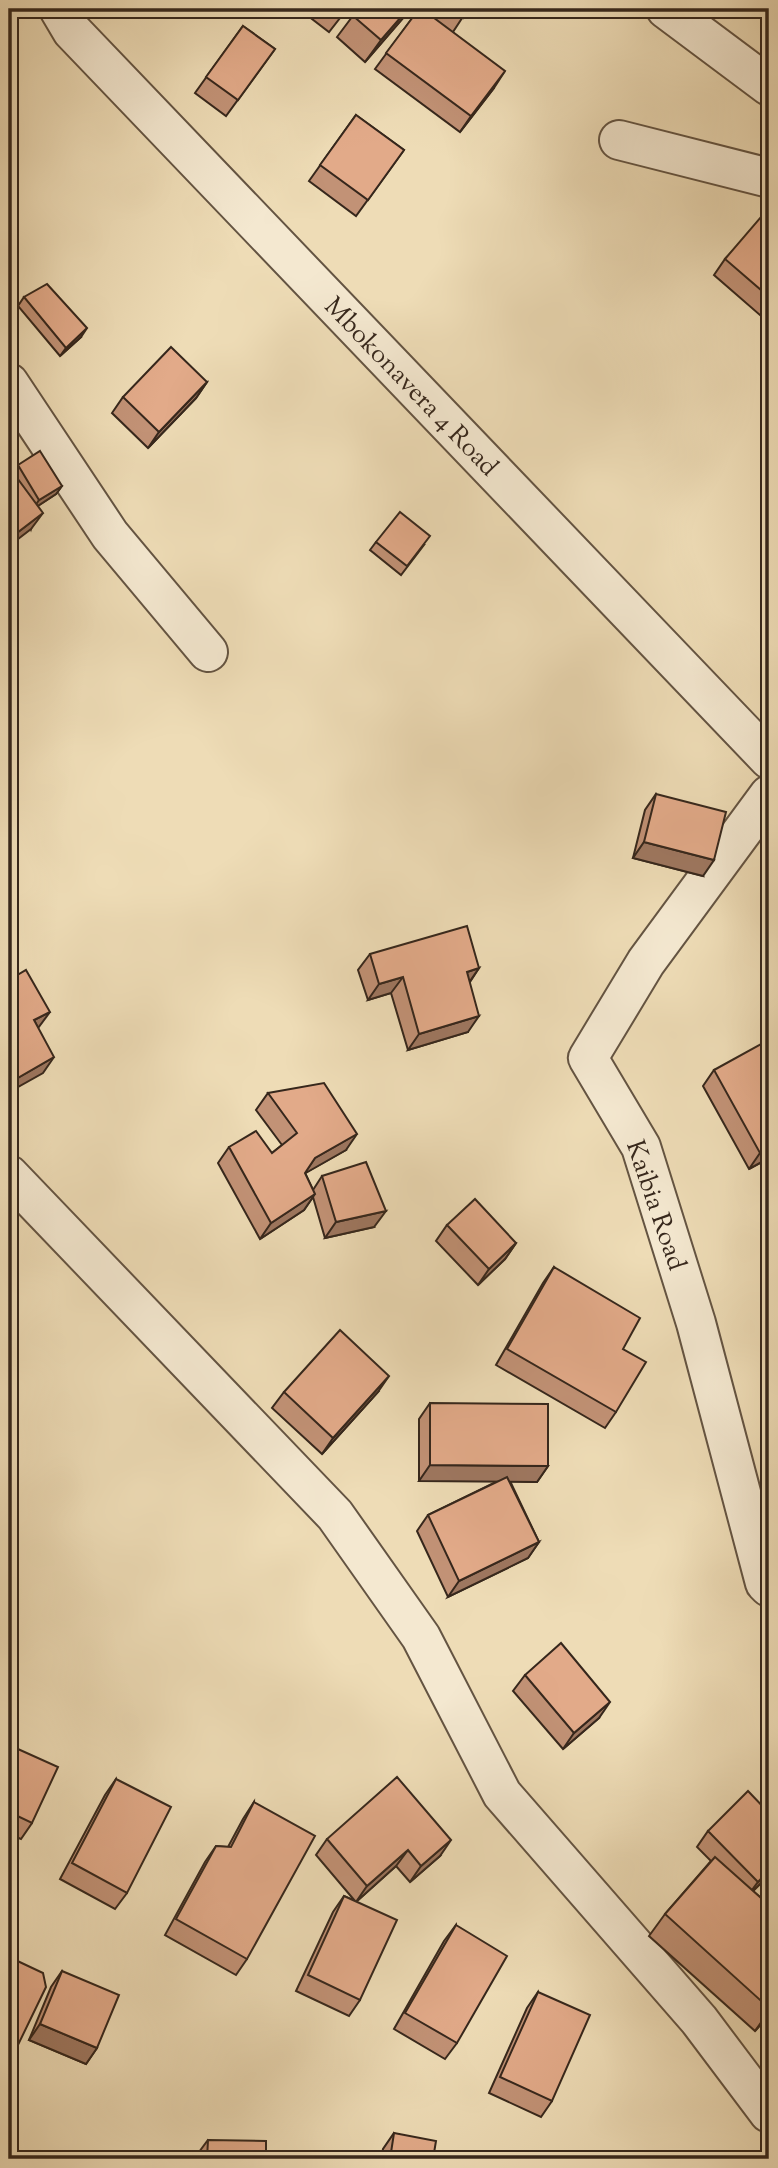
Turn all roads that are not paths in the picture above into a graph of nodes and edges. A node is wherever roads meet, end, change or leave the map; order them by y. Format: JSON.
{"nodes":[{"id":1,"x":59,"y":9,"type":"edge"},
{"id":2,"x":666,"y":9,"type":"edge"},
{"id":3,"x":769,"y":86,"type":"edge"},
{"id":4,"x":619,"y":140,"type":"dead end"},
{"id":5,"x":769,"y":178,"type":"edge"},
{"id":6,"x":9,"y":383,"type":"edge"},
{"id":7,"x":208,"y":652,"type":"dead end"},
{"id":8,"x":769,"y":759,"type":"edge"},
{"id":9,"x":769,"y":795,"type":"edge"},
{"id":10,"x":9,"y":1175,"type":"edge"},
{"id":11,"x":769,"y":1587,"type":"edge"},
{"id":12,"x":769,"y":2113,"type":"edge"}],
"edges":[{"from":1,"to":8,"type":"street","name":"Mbokonavera 4 Road"},
{"from":2,"to":3,"type":"street"},
{"from":4,"to":5,"type":"street"},
{"from":6,"to":7,"type":"street"},
{"from":9,"to":11,"type":"street","name":"Kaibia Road"},
{"from":10,"to":12,"type":"street"}]}
